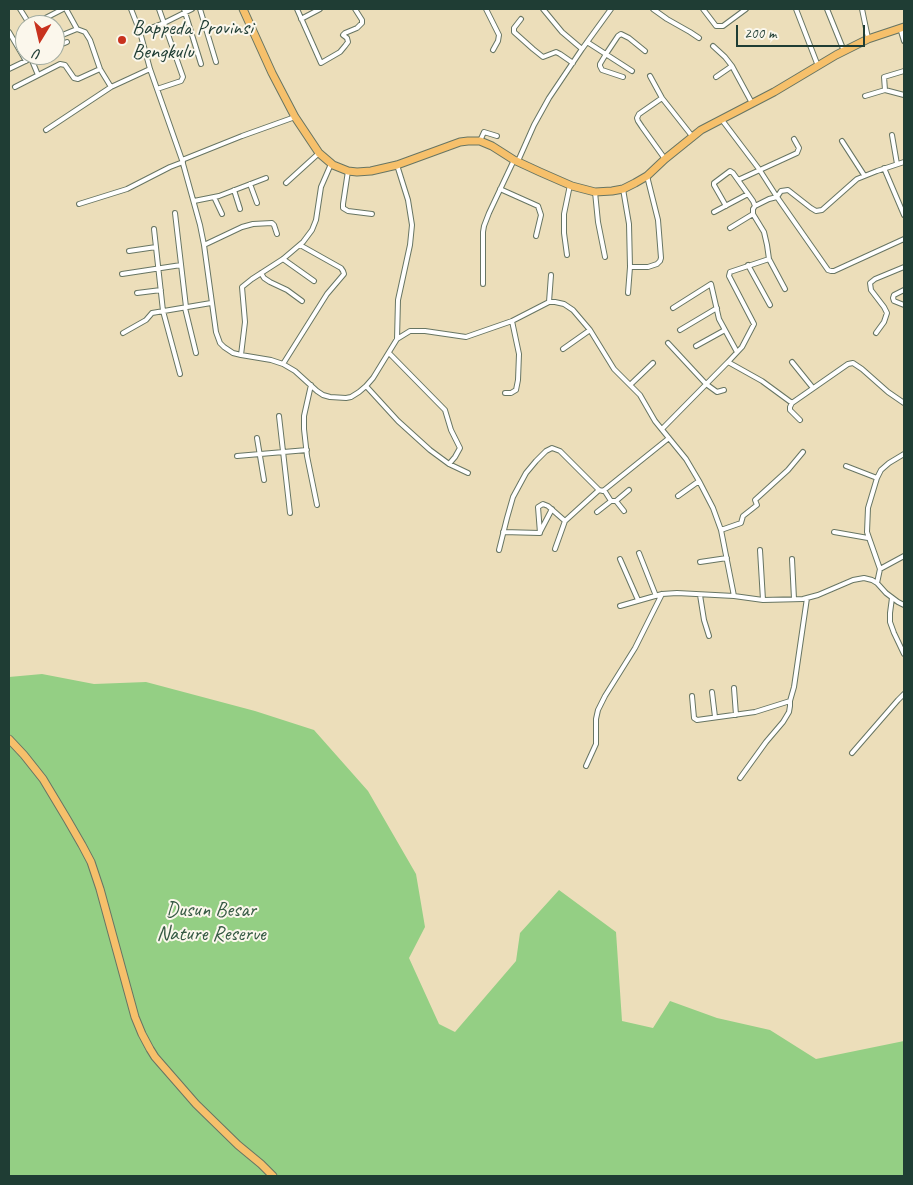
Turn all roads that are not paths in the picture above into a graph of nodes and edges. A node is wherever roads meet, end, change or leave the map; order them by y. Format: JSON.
{"nodes":[{"id":1,"x":65,"y":9,"type":"edge"},
{"id":2,"x":131,"y":9,"type":"edge"},
{"id":3,"x":159,"y":9,"type":"edge"},
{"id":4,"x":192,"y":9,"type":"edge"},
{"id":5,"x":200,"y":9,"type":"edge"},
{"id":6,"x":244,"y":9,"type":"edge"},
{"id":7,"x":297,"y":9,"type":"edge"},
{"id":8,"x":320,"y":9,"type":"edge"},
{"id":9,"x":354,"y":9,"type":"edge"},
{"id":10,"x":543,"y":9,"type":"edge"},
{"id":11,"x":611,"y":9,"type":"edge"},
{"id":12,"x":653,"y":9,"type":"edge"},
{"id":13,"x":704,"y":9,"type":"edge"},
{"id":14,"x":746,"y":9,"type":"edge"},
{"id":15,"x":796,"y":9,"type":"edge"},
{"id":16,"x":827,"y":9,"type":"edge"},
{"id":17,"x":862,"y":9,"type":"edge"},
{"id":18,"x":184,"y":10,"type":"edge"},
{"id":19,"x":488,"y":10,"type":"edge"},
{"id":20,"x":52,"y":15,"type":"edge"},
{"id":21,"x":301,"y":19,"type":"junction"},
{"id":22,"x":520,"y":19,"type":"dead end"},
{"id":23,"x":164,"y":23,"type":"junction"},
{"id":24,"x":902,"y":28,"type":"edge"},
{"id":25,"x":77,"y":29,"type":"junction"},
{"id":26,"x":9,"y":32,"type":"edge"},
{"id":27,"x":140,"y":32,"type":"junction"},
{"id":28,"x":65,"y":34,"type":"edge"},
{"id":29,"x":699,"y":38,"type":"dead end"},
{"id":30,"x":868,"y":39,"type":"junction"},
{"id":31,"x":14,"y":41,"type":"joint"},
{"id":32,"x":904,"y":41,"type":"edge"},
{"id":33,"x":587,"y":42,"type":"junction"},
{"id":34,"x":9,"y":45,"type":"edge"},
{"id":35,"x":714,"y":46,"type":"dead end"},
{"id":36,"x":582,"y":49,"type":"junction"},
{"id":37,"x":494,"y":50,"type":"dead end"},
{"id":38,"x":645,"y":51,"type":"dead end"},
{"id":39,"x":844,"y":51,"type":"junction"},
{"id":40,"x":606,"y":54,"type":"junction"},
{"id":41,"x":216,"y":62,"type":"dead end"},
{"id":42,"x":573,"y":63,"type":"junction"},
{"id":43,"x":201,"y":64,"type":"dead end"},
{"id":44,"x":33,"y":65,"type":"edge"},
{"id":45,"x":732,"y":66,"type":"junction"},
{"id":46,"x":818,"y":66,"type":"junction"},
{"id":47,"x":100,"y":69,"type":"junction"},
{"id":48,"x":150,"y":69,"type":"junction"},
{"id":49,"x":632,"y":71,"type":"dead end"},
{"id":50,"x":904,"y":71,"type":"edge"},
{"id":51,"x":38,"y":75,"type":"junction"},
{"id":52,"x":650,"y":76,"type":"dead end"},
{"id":53,"x":623,"y":77,"type":"dead end"},
{"id":54,"x":716,"y":77,"type":"dead end"},
{"id":55,"x":111,"y":86,"type":"junction"},
{"id":56,"x":15,"y":87,"type":"dead end"},
{"id":57,"x":157,"y":89,"type":"junction"},
{"id":58,"x":885,"y":90,"type":"junction"},
{"id":59,"x":865,"y":96,"type":"dead end"},
{"id":60,"x":904,"y":96,"type":"edge"},
{"id":61,"x":662,"y":98,"type":"junction"},
{"id":62,"x":752,"y":103,"type":"junction"},
{"id":63,"x":295,"y":117,"type":"junction"},
{"id":64,"x":722,"y":120,"type":"junction"},
{"id":65,"x":46,"y":130,"type":"dead end"},
{"id":66,"x":892,"y":135,"type":"dead end"},
{"id":67,"x":497,"y":136,"type":"dead end"},
{"id":68,"x":692,"y":136,"type":"junction"},
{"id":69,"x":794,"y":139,"type":"dead end"},
{"id":70,"x":842,"y":140,"type":"dead end"},
{"id":71,"x":480,"y":141,"type":"junction"},
{"id":72,"x":319,"y":154,"type":"junction"},
{"id":73,"x":665,"y":159,"type":"junction"},
{"id":74,"x":516,"y":160,"type":"junction"},
{"id":75,"x":182,"y":161,"type":"junction"},
{"id":76,"x":904,"y":162,"type":"edge"},
{"id":77,"x":331,"y":164,"type":"junction"},
{"id":78,"x":897,"y":164,"type":"junction"},
{"id":79,"x":397,"y":165,"type":"junction"},
{"id":80,"x":884,"y":168,"type":"junction"},
{"id":81,"x":759,"y":169,"type":"junction"},
{"id":82,"x":348,"y":171,"type":"junction"},
{"id":83,"x":647,"y":176,"type":"junction"},
{"id":84,"x":864,"y":176,"type":"junction"},
{"id":85,"x":266,"y":178,"type":"dead end"},
{"id":86,"x":738,"y":180,"type":"junction"},
{"id":87,"x":250,"y":184,"type":"junction"},
{"id":88,"x":286,"y":184,"type":"dead end"},
{"id":89,"x":570,"y":185,"type":"junction"},
{"id":90,"x":500,"y":188,"type":"junction"},
{"id":91,"x":623,"y":189,"type":"junction"},
{"id":92,"x":234,"y":190,"type":"junction"},
{"id":93,"x":595,"y":192,"type":"junction"},
{"id":94,"x":748,"y":194,"type":"junction"},
{"id":95,"x":214,"y":197,"type":"junction"},
{"id":96,"x":776,"y":197,"type":"junction"},
{"id":97,"x":194,"y":201,"type":"junction"},
{"id":98,"x":257,"y":203,"type":"dead end"},
{"id":99,"x":79,"y":204,"type":"dead end"},
{"id":100,"x":726,"y":206,"type":"junction"},
{"id":101,"x":755,"y":206,"type":"junction"},
{"id":102,"x":240,"y":209,"type":"dead end"},
{"id":103,"x":714,"y":212,"type":"dead end"},
{"id":104,"x":175,"y":213,"type":"dead end"},
{"id":105,"x":222,"y":214,"type":"dead end"},
{"id":106,"x":372,"y":214,"type":"dead end"},
{"id":107,"x":753,"y":214,"type":"junction"},
{"id":108,"x":904,"y":215,"type":"edge"},
{"id":109,"x":154,"y":228,"type":"dead end"},
{"id":110,"x":730,"y":228,"type":"dead end"},
{"id":111,"x":277,"y":234,"type":"dead end"},
{"id":112,"x":536,"y":236,"type":"dead end"},
{"id":113,"x":904,"y":239,"type":"edge"},
{"id":114,"x":204,"y":245,"type":"junction"},
{"id":115,"x":300,"y":246,"type":"junction"},
{"id":116,"x":156,"y":247,"type":"junction"},
{"id":117,"x":129,"y":251,"type":"dead end"},
{"id":118,"x":567,"y":255,"type":"dead end"},
{"id":119,"x":605,"y":257,"type":"dead end"},
{"id":120,"x":284,"y":259,"type":"junction"},
{"id":121,"x":769,"y":259,"type":"junction"},
{"id":122,"x":181,"y":265,"type":"junction"},
{"id":123,"x":748,"y":265,"type":"junction"},
{"id":124,"x":630,"y":267,"type":"junction"},
{"id":125,"x":904,"y":267,"type":"edge"},
{"id":126,"x":158,"y":268,"type":"junction"},
{"id":127,"x":261,"y":273,"type":"junction"},
{"id":128,"x":122,"y":274,"type":"dead end"},
{"id":129,"x":551,"y":275,"type":"dead end"},
{"id":130,"x":314,"y":280,"type":"dead end"},
{"id":131,"x":483,"y":284,"type":"dead end"},
{"id":132,"x":785,"y":289,"type":"dead end"},
{"id":133,"x":161,"y":290,"type":"junction"},
{"id":134,"x":904,"y":290,"type":"edge"},
{"id":135,"x":137,"y":293,"type":"dead end"},
{"id":136,"x":628,"y":293,"type":"dead end"},
{"id":137,"x":302,"y":301,"type":"dead end"},
{"id":138,"x":549,"y":302,"type":"junction"},
{"id":139,"x":211,"y":303,"type":"junction"},
{"id":140,"x":770,"y":305,"type":"dead end"},
{"id":141,"x":904,"y":305,"type":"edge"},
{"id":142,"x":185,"y":308,"type":"junction"},
{"id":143,"x":673,"y":308,"type":"dead end"},
{"id":144,"x":717,"y":308,"type":"junction"},
{"id":145,"x":163,"y":311,"type":"junction"},
{"id":146,"x":512,"y":321,"type":"junction"},
{"id":147,"x":590,"y":330,"type":"junction"},
{"id":148,"x":680,"y":330,"type":"dead end"},
{"id":149,"x":725,"y":330,"type":"junction"},
{"id":150,"x":123,"y":332,"type":"dead end"},
{"id":151,"x":876,"y":333,"type":"dead end"},
{"id":152,"x":397,"y":339,"type":"junction"},
{"id":153,"x":668,"y":343,"type":"dead end"},
{"id":154,"x":696,"y":346,"type":"dead end"},
{"id":155,"x":563,"y":349,"type":"dead end"},
{"id":156,"x":737,"y":352,"type":"junction"},
{"id":157,"x":196,"y":353,"type":"dead end"},
{"id":158,"x":389,"y":353,"type":"junction"},
{"id":159,"x":241,"y":355,"type":"junction"},
{"id":160,"x":728,"y":362,"type":"junction"},
{"id":161,"x":792,"y":362,"type":"dead end"},
{"id":162,"x":653,"y":363,"type":"dead end"},
{"id":163,"x":283,"y":364,"type":"junction"},
{"id":164,"x":180,"y":374,"type":"dead end"},
{"id":165,"x":706,"y":384,"type":"junction"},
{"id":166,"x":311,"y":385,"type":"junction"},
{"id":167,"x":630,"y":385,"type":"junction"},
{"id":168,"x":366,"y":386,"type":"junction"},
{"id":169,"x":813,"y":388,"type":"junction"},
{"id":170,"x":724,"y":390,"type":"dead end"},
{"id":171,"x":505,"y":393,"type":"dead end"},
{"id":172,"x":904,"y":402,"type":"edge"},
{"id":173,"x":792,"y":403,"type":"junction"},
{"id":174,"x":279,"y":416,"type":"dead end"},
{"id":175,"x":800,"y":420,"type":"dead end"},
{"id":176,"x":662,"y":429,"type":"junction"},
{"id":177,"x":257,"y":438,"type":"dead end"},
{"id":178,"x":669,"y":438,"type":"junction"},
{"id":179,"x":307,"y":450,"type":"junction"},
{"id":180,"x":283,"y":452,"type":"junction"},
{"id":181,"x":803,"y":452,"type":"dead end"},
{"id":182,"x":259,"y":454,"type":"junction"},
{"id":183,"x":904,"y":454,"type":"edge"},
{"id":184,"x":237,"y":456,"type":"dead end"},
{"id":185,"x":449,"y":464,"type":"junction"},
{"id":186,"x":846,"y":466,"type":"dead end"},
{"id":187,"x":468,"y":473,"type":"dead end"},
{"id":188,"x":877,"y":478,"type":"junction"},
{"id":189,"x":264,"y":480,"type":"dead end"},
{"id":190,"x":699,"y":481,"type":"junction"},
{"id":191,"x":599,"y":490,"type":"junction"},
{"id":192,"x":604,"y":490,"type":"junction"},
{"id":193,"x":629,"y":490,"type":"dead end"},
{"id":194,"x":678,"y":496,"type":"dead end"},
{"id":195,"x":611,"y":501,"type":"junction"},
{"id":196,"x":616,"y":501,"type":"junction"},
{"id":197,"x":317,"y":505,"type":"dead end"},
{"id":198,"x":552,"y":509,"type":"junction"},
{"id":199,"x":624,"y":511,"type":"dead end"},
{"id":200,"x":597,"y":512,"type":"dead end"},
{"id":201,"x":290,"y":513,"type":"dead end"},
{"id":202,"x":565,"y":521,"type":"junction"},
{"id":203,"x":721,"y":530,"type":"junction"},
{"id":204,"x":503,"y":532,"type":"junction"},
{"id":205,"x":540,"y":532,"type":"junction"},
{"id":206,"x":834,"y":532,"type":"dead end"},
{"id":207,"x":868,"y":538,"type":"junction"},
{"id":208,"x":555,"y":549,"type":"dead end"},
{"id":209,"x":500,"y":550,"type":"dead end"},
{"id":210,"x":760,"y":550,"type":"dead end"},
{"id":211,"x":640,"y":553,"type":"dead end"},
{"id":212,"x":904,"y":556,"type":"edge"},
{"id":213,"x":727,"y":558,"type":"junction"},
{"id":214,"x":620,"y":559,"type":"dead end"},
{"id":215,"x":792,"y":559,"type":"dead end"},
{"id":216,"x":700,"y":562,"type":"dead end"},
{"id":217,"x":880,"y":569,"type":"junction"},
{"id":218,"x":877,"y":583,"type":"junction"},
{"id":219,"x":662,"y":594,"type":"junction"},
{"id":220,"x":700,"y":594,"type":"junction"},
{"id":221,"x":656,"y":596,"type":"junction"},
{"id":222,"x":734,"y":596,"type":"junction"},
{"id":223,"x":807,"y":598,"type":"junction"},
{"id":224,"x":892,"y":598,"type":"junction"},
{"id":225,"x":794,"y":599,"type":"junction"},
{"id":226,"x":638,"y":600,"type":"junction"},
{"id":227,"x":763,"y":600,"type":"junction"},
{"id":228,"x":620,"y":606,"type":"dead end"},
{"id":229,"x":904,"y":606,"type":"edge"},
{"id":230,"x":709,"y":636,"type":"dead end"},
{"id":231,"x":904,"y":654,"type":"edge"},
{"id":232,"x":734,"y":688,"type":"dead end"},
{"id":233,"x":712,"y":692,"type":"dead end"},
{"id":234,"x":904,"y":694,"type":"edge"},
{"id":235,"x":692,"y":696,"type":"dead end"},
{"id":236,"x":790,"y":701,"type":"junction"},
{"id":237,"x":736,"y":715,"type":"junction"},
{"id":238,"x":715,"y":717,"type":"junction"},
{"id":239,"x":9,"y":739,"type":"edge"},
{"id":240,"x":852,"y":753,"type":"dead end"},
{"id":241,"x":586,"y":766,"type":"dead end"},
{"id":242,"x":740,"y":778,"type":"dead end"},
{"id":243,"x":273,"y":1176,"type":"edge"}],
"edges":[{"from":1,"to":20,"type":"street"},
{"from":1,"to":25,"type":"street"},
{"from":2,"to":27,"type":"street"},
{"from":3,"to":23,"type":"street"},
{"from":4,"to":18,"type":"street"},
{"from":5,"to":41,"type":"street"},
{"from":6,"to":63,"type":"highway"},
{"from":7,"to":21,"type":"street"},
{"from":8,"to":21,"type":"street"},
{"from":9,"to":21,"type":"street"},
{"from":10,"to":36,"type":"street"},
{"from":11,"to":33,"type":"street"},
{"from":12,"to":29,"type":"street"},
{"from":13,"to":14,"type":"street"},
{"from":15,"to":46,"type":"street"},
{"from":16,"to":39,"type":"street"},
{"from":17,"to":30,"type":"street"},
{"from":18,"to":23,"type":"street"},
{"from":18,"to":43,"type":"street"},
{"from":19,"to":37,"type":"street"},
{"from":22,"to":42,"type":"street"},
{"from":23,"to":27,"type":"street"},
{"from":23,"to":57,"type":"street"},
{"from":24,"to":30,"type":"highway"},
{"from":24,"to":32,"type":"street"},
{"from":25,"to":28,"type":"street"},
{"from":25,"to":47,"type":"street"},
{"from":26,"to":31,"type":"street"},
{"from":27,"to":48,"type":"street"},
{"from":30,"to":39,"type":"highway"},
{"from":31,"to":34,"type":"street"},
{"from":33,"to":36,"type":"street"},
{"from":33,"to":40,"type":"street"},
{"from":35,"to":45,"type":"street"},
{"from":36,"to":42,"type":"street"},
{"from":38,"to":40,"type":"street"},
{"from":39,"to":46,"type":"highway"},
{"from":40,"to":49,"type":"street"},
{"from":40,"to":53,"type":"street"},
{"from":42,"to":74,"type":"street"},
{"from":44,"to":51,"type":"street"},
{"from":45,"to":54,"type":"street"},
{"from":45,"to":62,"type":"street"},
{"from":46,"to":62,"type":"highway"},
{"from":47,"to":51,"type":"street"},
{"from":47,"to":55,"type":"street"},
{"from":48,"to":55,"type":"street"},
{"from":48,"to":57,"type":"street"},
{"from":50,"to":58,"type":"street"},
{"from":51,"to":56,"type":"street"},
{"from":52,"to":61,"type":"street"},
{"from":55,"to":65,"type":"street"},
{"from":57,"to":75,"type":"street"},
{"from":58,"to":59,"type":"street"},
{"from":58,"to":60,"type":"street"},
{"from":61,"to":68,"type":"street"},
{"from":61,"to":73,"type":"street"},
{"from":62,"to":64,"type":"highway"},
{"from":63,"to":72,"type":"highway"},
{"from":63,"to":75,"type":"street"},
{"from":64,"to":68,"type":"highway"},
{"from":64,"to":81,"type":"street"},
{"from":66,"to":78,"type":"street"},
{"from":67,"to":71,"type":"street"},
{"from":68,"to":73,"type":"highway"},
{"from":69,"to":81,"type":"street"},
{"from":70,"to":84,"type":"street"},
{"from":71,"to":74,"type":"highway"},
{"from":71,"to":79,"type":"highway"},
{"from":72,"to":77,"type":"highway"},
{"from":72,"to":88,"type":"street"},
{"from":73,"to":83,"type":"highway"},
{"from":74,"to":89,"type":"highway"},
{"from":74,"to":90,"type":"street"},
{"from":75,"to":97,"type":"street"},
{"from":75,"to":99,"type":"street"},
{"from":76,"to":78,"type":"street"},
{"from":77,"to":82,"type":"highway"},
{"from":77,"to":115,"type":"street"},
{"from":78,"to":80,"type":"street"},
{"from":79,"to":82,"type":"highway"},
{"from":79,"to":152,"type":"street"},
{"from":80,"to":84,"type":"street"},
{"from":80,"to":108,"type":"street"},
{"from":81,"to":86,"type":"street"},
{"from":81,"to":96,"type":"street"},
{"from":82,"to":106,"type":"street"},
{"from":83,"to":91,"type":"highway"},
{"from":83,"to":124,"type":"street"},
{"from":84,"to":96,"type":"street"},
{"from":85,"to":87,"type":"street"},
{"from":86,"to":94,"type":"street"},
{"from":86,"to":100,"type":"street"},
{"from":87,"to":92,"type":"street"},
{"from":87,"to":98,"type":"street"},
{"from":89,"to":93,"type":"highway"},
{"from":89,"to":118,"type":"street"},
{"from":90,"to":112,"type":"street"},
{"from":90,"to":131,"type":"street"},
{"from":91,"to":93,"type":"highway"},
{"from":91,"to":124,"type":"street"},
{"from":92,"to":95,"type":"street"},
{"from":92,"to":102,"type":"street"},
{"from":93,"to":119,"type":"street"},
{"from":94,"to":100,"type":"street"},
{"from":94,"to":101,"type":"street"},
{"from":95,"to":97,"type":"street"},
{"from":95,"to":105,"type":"street"},
{"from":96,"to":101,"type":"street"},
{"from":96,"to":113,"type":"street"},
{"from":97,"to":114,"type":"street"},
{"from":100,"to":103,"type":"street"},
{"from":101,"to":107,"type":"street"},
{"from":104,"to":122,"type":"street"},
{"from":107,"to":110,"type":"street"},
{"from":107,"to":121,"type":"street"},
{"from":109,"to":116,"type":"street"},
{"from":111,"to":114,"type":"street"},
{"from":114,"to":139,"type":"street"},
{"from":115,"to":120,"type":"street"},
{"from":115,"to":163,"type":"street"},
{"from":116,"to":117,"type":"street"},
{"from":116,"to":126,"type":"street"},
{"from":120,"to":127,"type":"street"},
{"from":120,"to":130,"type":"street"},
{"from":121,"to":123,"type":"street"},
{"from":121,"to":132,"type":"street"},
{"from":122,"to":126,"type":"street"},
{"from":122,"to":142,"type":"street"},
{"from":123,"to":140,"type":"street"},
{"from":123,"to":156,"type":"street"},
{"from":124,"to":136,"type":"street"},
{"from":125,"to":151,"type":"street"},
{"from":126,"to":128,"type":"street"},
{"from":126,"to":133,"type":"street"},
{"from":127,"to":137,"type":"street"},
{"from":127,"to":159,"type":"street"},
{"from":129,"to":138,"type":"street"},
{"from":133,"to":135,"type":"street"},
{"from":133,"to":145,"type":"street"},
{"from":134,"to":141,"type":"street"},
{"from":138,"to":146,"type":"street"},
{"from":138,"to":147,"type":"street"},
{"from":139,"to":142,"type":"street"},
{"from":139,"to":159,"type":"street"},
{"from":142,"to":145,"type":"street"},
{"from":142,"to":157,"type":"street"},
{"from":143,"to":144,"type":"street"},
{"from":144,"to":148,"type":"street"},
{"from":144,"to":149,"type":"street"},
{"from":145,"to":150,"type":"street"},
{"from":145,"to":164,"type":"street"},
{"from":146,"to":152,"type":"street"},
{"from":146,"to":171,"type":"street"},
{"from":147,"to":155,"type":"street"},
{"from":147,"to":167,"type":"street"},
{"from":149,"to":154,"type":"street"},
{"from":149,"to":156,"type":"street"},
{"from":152,"to":158,"type":"street"},
{"from":153,"to":165,"type":"street"},
{"from":156,"to":160,"type":"street"},
{"from":158,"to":168,"type":"street"},
{"from":158,"to":185,"type":"street"},
{"from":159,"to":163,"type":"street"},
{"from":160,"to":165,"type":"street"},
{"from":160,"to":173,"type":"street"},
{"from":161,"to":169,"type":"street"},
{"from":162,"to":167,"type":"street"},
{"from":163,"to":166,"type":"street"},
{"from":165,"to":170,"type":"street"},
{"from":165,"to":176,"type":"street"},
{"from":166,"to":168,"type":"street"},
{"from":166,"to":179,"type":"street"},
{"from":167,"to":176,"type":"street"},
{"from":168,"to":185,"type":"street"},
{"from":169,"to":172,"type":"street"},
{"from":169,"to":173,"type":"street"},
{"from":173,"to":175,"type":"street"},
{"from":174,"to":180,"type":"street"},
{"from":176,"to":178,"type":"street"},
{"from":177,"to":182,"type":"street"},
{"from":178,"to":190,"type":"street"},
{"from":178,"to":192,"type":"street"},
{"from":179,"to":180,"type":"street"},
{"from":179,"to":197,"type":"street"},
{"from":180,"to":182,"type":"street"},
{"from":180,"to":201,"type":"street"},
{"from":181,"to":203,"type":"street"},
{"from":182,"to":184,"type":"street"},
{"from":182,"to":189,"type":"street"},
{"from":183,"to":188,"type":"street"},
{"from":185,"to":187,"type":"street"},
{"from":186,"to":188,"type":"street"},
{"from":188,"to":207,"type":"street"},
{"from":190,"to":194,"type":"street"},
{"from":190,"to":203,"type":"street"},
{"from":191,"to":192,"type":"street"},
{"from":191,"to":202,"type":"street"},
{"from":191,"to":204,"type":"street"},
{"from":192,"to":195,"type":"street"},
{"from":193,"to":196,"type":"street"},
{"from":195,"to":196,"type":"street"},
{"from":195,"to":200,"type":"street"},
{"from":196,"to":199,"type":"street"},
{"from":198,"to":202,"type":"street"},
{"from":198,"to":205,"type":"street"},
{"from":198,"to":205,"type":"street"},
{"from":202,"to":208,"type":"street"},
{"from":203,"to":213,"type":"street"},
{"from":204,"to":205,"type":"street"},
{"from":204,"to":209,"type":"street"},
{"from":206,"to":207,"type":"street"},
{"from":207,"to":217,"type":"street"},
{"from":210,"to":227,"type":"street"},
{"from":211,"to":221,"type":"street"},
{"from":212,"to":217,"type":"street"},
{"from":213,"to":216,"type":"street"},
{"from":213,"to":222,"type":"street"},
{"from":214,"to":226,"type":"street"},
{"from":215,"to":225,"type":"street"},
{"from":217,"to":218,"type":"street"},
{"from":218,"to":223,"type":"street"},
{"from":218,"to":224,"type":"street"},
{"from":219,"to":220,"type":"street"},
{"from":219,"to":221,"type":"street"},
{"from":219,"to":241,"type":"street"},
{"from":220,"to":222,"type":"street"},
{"from":220,"to":230,"type":"street"},
{"from":221,"to":226,"type":"street"},
{"from":222,"to":227,"type":"street"},
{"from":223,"to":225,"type":"street"},
{"from":223,"to":236,"type":"street"},
{"from":224,"to":229,"type":"street"},
{"from":224,"to":231,"type":"street"},
{"from":225,"to":227,"type":"street"},
{"from":226,"to":228,"type":"street"},
{"from":232,"to":237,"type":"street"},
{"from":233,"to":238,"type":"street"},
{"from":234,"to":240,"type":"street"},
{"from":235,"to":238,"type":"street"},
{"from":236,"to":237,"type":"street"},
{"from":236,"to":242,"type":"street"},
{"from":237,"to":238,"type":"street"},
{"from":239,"to":243,"type":"highway"}]}
